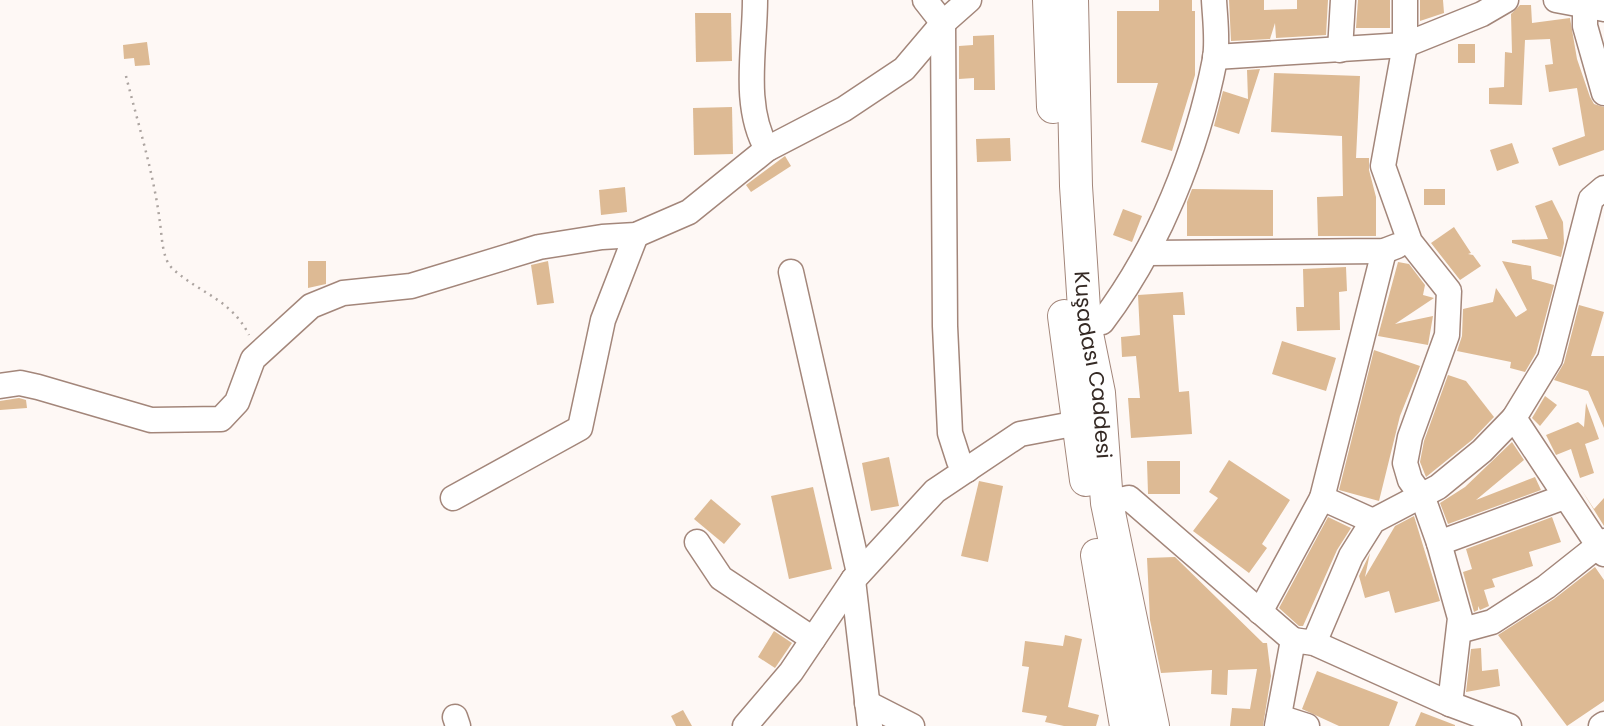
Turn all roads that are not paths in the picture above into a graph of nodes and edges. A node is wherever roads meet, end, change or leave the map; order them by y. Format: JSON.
{"nodes":[{"id":1,"x":755,"y":0,"type":"edge"},
{"id":2,"x":925,"y":0,"type":"edge"},
{"id":3,"x":969,"y":0,"type":"edge"},
{"id":4,"x":1049,"y":0,"type":"edge"},
{"id":5,"x":1072,"y":0,"type":"edge"},
{"id":6,"x":1214,"y":0,"type":"edge"},
{"id":7,"x":1343,"y":0,"type":"edge"},
{"id":8,"x":1405,"y":0,"type":"edge"},
{"id":9,"x":1506,"y":0,"type":"edge"},
{"id":10,"x":1556,"y":0,"type":"edge"},
{"id":11,"x":1595,"y":8,"type":"edge"},
{"id":12,"x":943,"y":23,"type":"junction"},
{"id":13,"x":1405,"y":45,"type":"junction"},
{"id":14,"x":1340,"y":50,"type":"junction"},
{"id":15,"x":1215,"y":57,"type":"junction"},
{"id":16,"x":1604,"y":93,"type":"edge"},
{"id":17,"x":767,"y":149,"type":"junction"},
{"id":18,"x":1604,"y":188,"type":"edge"},
{"id":19,"x":636,"y":235,"type":"junction"},
{"id":20,"x":1409,"y":242,"type":"junction"},
{"id":21,"x":1384,"y":251,"type":"junction"},
{"id":22,"x":1147,"y":253,"type":"junction"},
{"id":23,"x":791,"y":272,"type":"dead end"},
{"id":24,"x":1085,"y":324,"type":"junction"},
{"id":25,"x":0,"y":386,"type":"edge"},
{"id":26,"x":1514,"y":418,"type":"junction"},
{"id":27,"x":1078,"y":423,"type":"junction"},
{"id":28,"x":967,"y":470,"type":"junction"},
{"id":29,"x":1564,"y":497,"type":"junction"},
{"id":30,"x":453,"y":498,"type":"dead end"},
{"id":31,"x":1322,"y":498,"type":"junction"},
{"id":32,"x":1423,"y":498,"type":"junction"},
{"id":33,"x":1107,"y":503,"type":"junction"},
{"id":34,"x":1373,"y":521,"type":"junction"},
{"id":35,"x":697,"y":541,"type":"dead end"},
{"id":36,"x":1439,"y":543,"type":"junction"},
{"id":37,"x":1602,"y":548,"type":"edge"},
{"id":38,"x":856,"y":576,"type":"junction"},
{"id":39,"x":1260,"y":612,"type":"junction"},
{"id":40,"x":1460,"y":631,"type":"junction"},
{"id":41,"x":813,"y":639,"type":"junction"},
{"id":42,"x":1304,"y":642,"type":"junction"},
{"id":43,"x":1450,"y":704,"type":"junction"},
{"id":44,"x":868,"y":714,"type":"edge"},
{"id":45,"x":1278,"y":721,"type":"edge"},
{"id":46,"x":745,"y":726,"type":"edge"},
{"id":47,"x":912,"y":726,"type":"edge"},
{"id":48,"x":1126,"y":726,"type":"edge"},
{"id":49,"x":1153,"y":726,"type":"edge"},
{"id":50,"x":1307,"y":726,"type":"edge"},
{"id":51,"x":1509,"y":726,"type":"edge"}],
"edges":[{"from":1,"to":17,"type":"street"},
{"from":2,"to":12,"type":"street"},
{"from":3,"to":12,"type":"street"},
{"from":4,"to":27,"type":"main road","name":"Kuşadası Caddesi"},
{"from":5,"to":24,"type":"main road","name":"Kuşadası Caddesi"},
{"from":6,"to":15,"type":"street"},
{"from":7,"to":14,"type":"street"},
{"from":8,"to":13,"type":"street"},
{"from":9,"to":13,"type":"street"},
{"from":10,"to":11,"type":"street"},
{"from":11,"to":16,"type":"street"},
{"from":12,"to":17,"type":"street"},
{"from":12,"to":28,"type":"street"},
{"from":13,"to":14,"type":"street"},
{"from":13,"to":20,"type":"street"},
{"from":14,"to":15,"type":"street"},
{"from":15,"to":22,"type":"street"},
{"from":17,"to":19,"type":"street"},
{"from":18,"to":26,"type":"street"},
{"from":19,"to":25,"type":"street"},
{"from":19,"to":30,"type":"street"},
{"from":20,"to":21,"type":"street"},
{"from":20,"to":32,"type":"street"},
{"from":21,"to":22,"type":"street"},
{"from":21,"to":31,"type":"street"},
{"from":22,"to":24,"type":"street"},
{"from":23,"to":38,"type":"street"},
{"from":24,"to":33,"type":"main road","name":"Kuşadası Caddesi"},
{"from":26,"to":29,"type":"street"},
{"from":26,"to":32,"type":"street"},
{"from":27,"to":28,"type":"street"},
{"from":27,"to":48,"type":"main road","name":"Kuşadası Caddesi"},
{"from":28,"to":38,"type":"street"},
{"from":29,"to":36,"type":"street"},
{"from":29,"to":37,"type":"street"},
{"from":31,"to":34,"type":"street"},
{"from":31,"to":39,"type":"street"},
{"from":32,"to":34,"type":"street"},
{"from":32,"to":36,"type":"street"},
{"from":33,"to":39,"type":"street"},
{"from":33,"to":49,"type":"main road","name":"Kuşadası Caddesi"},
{"from":34,"to":42,"type":"street"},
{"from":35,"to":41,"type":"street"},
{"from":36,"to":40,"type":"street"},
{"from":37,"to":40,"type":"street"},
{"from":38,"to":41,"type":"street"},
{"from":38,"to":44,"type":"street"},
{"from":39,"to":42,"type":"street"},
{"from":40,"to":43,"type":"street"},
{"from":41,"to":46,"type":"street"},
{"from":42,"to":43,"type":"street"},
{"from":42,"to":45,"type":"street"},
{"from":43,"to":51,"type":"street"},
{"from":44,"to":47,"type":"street"},
{"from":45,"to":50,"type":"street"}]}
